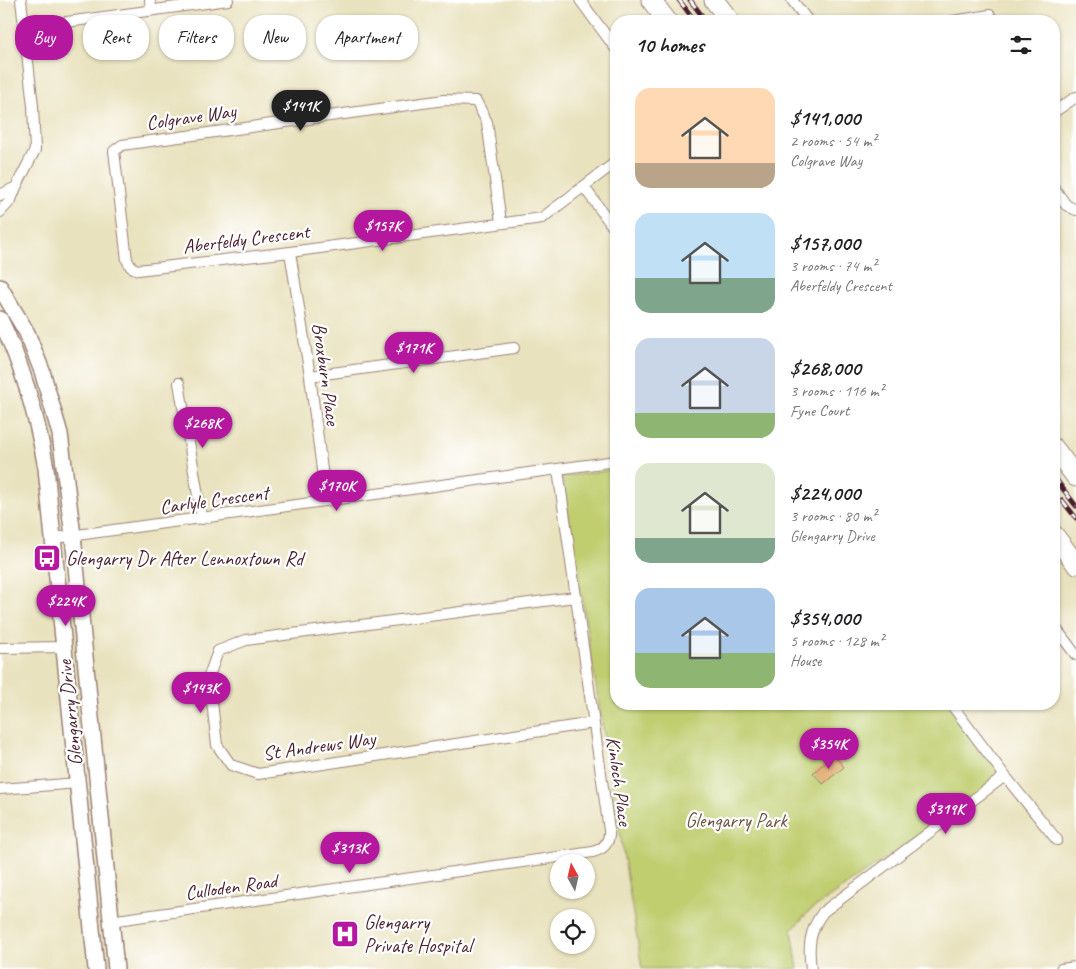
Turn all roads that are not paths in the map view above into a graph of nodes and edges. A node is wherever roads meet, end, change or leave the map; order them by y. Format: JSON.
{"nodes":[{"id":1,"x":21,"y":0,"type":"edge"},
{"id":2,"x":228,"y":0,"type":"edge"},
{"id":3,"x":580,"y":0,"type":"edge"},
{"id":4,"x":651,"y":0,"type":"edge"},
{"id":5,"x":714,"y":0,"type":"edge"},
{"id":6,"x":792,"y":0,"type":"edge"},
{"id":7,"x":151,"y":5,"type":"edge"},
{"id":8,"x":22,"y":15,"type":"edge"},
{"id":9,"x":662,"y":15,"type":"edge"},
{"id":10,"x":725,"y":15,"type":"edge"},
{"id":11,"x":803,"y":15,"type":"edge"},
{"id":12,"x":73,"y":19,"type":"edge"},
{"id":13,"x":610,"y":41,"type":"edge"},
{"id":14,"x":27,"y":60,"type":"edge"},
{"id":15,"x":1076,"y":96,"type":"edge"},
{"id":16,"x":1060,"y":108,"type":"edge"},
{"id":17,"x":610,"y":167,"type":"edge"},
{"id":18,"x":16,"y":187,"type":"junction"},
{"id":19,"x":584,"y":187,"type":"junction"},
{"id":20,"x":0,"y":195,"type":"edge"},
{"id":21,"x":1060,"y":196,"type":"edge"},
{"id":22,"x":1076,"y":210,"type":"edge"},
{"id":23,"x":0,"y":212,"type":"edge"},
{"id":24,"x":501,"y":222,"type":"junction"},
{"id":25,"x":610,"y":223,"type":"edge"},
{"id":26,"x":290,"y":252,"type":"junction"},
{"id":27,"x":131,"y":267,"type":"joint"},
{"id":28,"x":0,"y":287,"type":"edge"},
{"id":29,"x":0,"y":319,"type":"edge"},
{"id":30,"x":514,"y":348,"type":"dead end"},
{"id":31,"x":310,"y":376,"type":"junction"},
{"id":32,"x":179,"y":383,"type":"dead end"},
{"id":33,"x":1060,"y":456,"type":"edge"},
{"id":34,"x":610,"y":462,"type":"edge"},
{"id":35,"x":558,"y":470,"type":"junction"},
{"id":36,"x":1076,"y":476,"type":"edge"},
{"id":37,"x":326,"y":501,"type":"junction"},
{"id":38,"x":202,"y":519,"type":"junction"},
{"id":39,"x":73,"y":536,"type":"junction"},
{"id":40,"x":55,"y":538,"type":"junction"},
{"id":41,"x":1060,"y":543,"type":"edge"},
{"id":42,"x":1076,"y":564,"type":"edge"},
{"id":43,"x":576,"y":596,"type":"junction"},
{"id":44,"x":1060,"y":634,"type":"edge"},
{"id":45,"x":65,"y":647,"type":"junction"},
{"id":46,"x":0,"y":648,"type":"edge"},
{"id":47,"x":1076,"y":655,"type":"edge"},
{"id":48,"x":956,"y":710,"type":"edge"},
{"id":49,"x":593,"y":724,"type":"junction"},
{"id":50,"x":1005,"y":776,"type":"junction"},
{"id":51,"x":79,"y":783,"type":"junction"},
{"id":52,"x":0,"y":789,"type":"edge"},
{"id":53,"x":1057,"y":840,"type":"dead end"},
{"id":54,"x":593,"y":852,"type":"joint"},
{"id":55,"x":110,"y":921,"type":"junction"},
{"id":56,"x":1076,"y":967,"type":"edge"},
{"id":57,"x":96,"y":969,"type":"edge"},
{"id":58,"x":116,"y":969,"type":"edge"},
{"id":59,"x":811,"y":969,"type":"edge"},
{"id":60,"x":1061,"y":969,"type":"edge"}],
"edges":[{"from":1,"to":8,"type":"street"},
{"from":2,"to":7,"type":"street"},
{"from":3,"to":13,"type":"street"},
{"from":4,"to":9,"type":"highway"},
{"from":5,"to":10,"type":"highway"},
{"from":6,"to":11,"type":"street"},
{"from":7,"to":12,"type":"street"},
{"from":14,"to":18,"type":"street"},
{"from":15,"to":16,"type":"street"},
{"from":17,"to":19,"type":"street","name":"Aberfeldy Crescent"},
{"from":18,"to":20,"type":"street"},
{"from":18,"to":23,"type":"street"},
{"from":19,"to":24,"type":"street","name":"Aberfeldy Crescent"},
{"from":19,"to":25,"type":"street"},
{"from":21,"to":22,"type":"street"},
{"from":24,"to":26,"type":"street","name":"Aberfeldy Crescent"},
{"from":24,"to":27,"type":"street","name":"Colgrave Way"},
{"from":26,"to":27,"type":"street","name":"Aberfeldy Crescent"},
{"from":26,"to":31,"type":"street","name":"Broxburn Place"},
{"from":28,"to":39,"type":"main road","name":"Glengarry Drive"},
{"from":29,"to":40,"type":"main road","name":"Glengarry Drive"},
{"from":30,"to":31,"type":"street"},
{"from":31,"to":37,"type":"street","name":"Broxburn Place"},
{"from":32,"to":38,"type":"street"},
{"from":33,"to":36,"type":"highway"},
{"from":34,"to":35,"type":"street","name":"Carlyle Crescent"},
{"from":35,"to":37,"type":"street","name":"Carlyle Crescent"},
{"from":35,"to":43,"type":"street","name":"Kinloch Place"},
{"from":37,"to":38,"type":"street","name":"Carlyle Crescent"},
{"from":38,"to":39,"type":"street","name":"Carlyle Crescent"},
{"from":39,"to":40,"type":"street","name":"Carlyle Crescent"},
{"from":39,"to":55,"type":"main road","name":"Glengarry Drive"},
{"from":40,"to":45,"type":"main road","name":"Glengarry Drive"},
{"from":41,"to":42,"type":"highway"},
{"from":43,"to":49,"type":"street","name":"Kinloch Place"},
{"from":43,"to":49,"type":"street","name":"St Andrews Way"},
{"from":44,"to":47,"type":"street"},
{"from":45,"to":46,"type":"street"},
{"from":45,"to":51,"type":"main road","name":"Glengarry Drive"},
{"from":48,"to":50,"type":"street"},
{"from":49,"to":54,"type":"street","name":"Kinloch Place"},
{"from":50,"to":53,"type":"street"},
{"from":50,"to":59,"type":"street"},
{"from":51,"to":52,"type":"street"},
{"from":51,"to":57,"type":"main road","name":"Glengarry Drive"},
{"from":54,"to":55,"type":"street","name":"Culloden Road"},
{"from":55,"to":58,"type":"main road","name":"Glengarry Drive"},
{"from":56,"to":60,"type":"street"}]}
